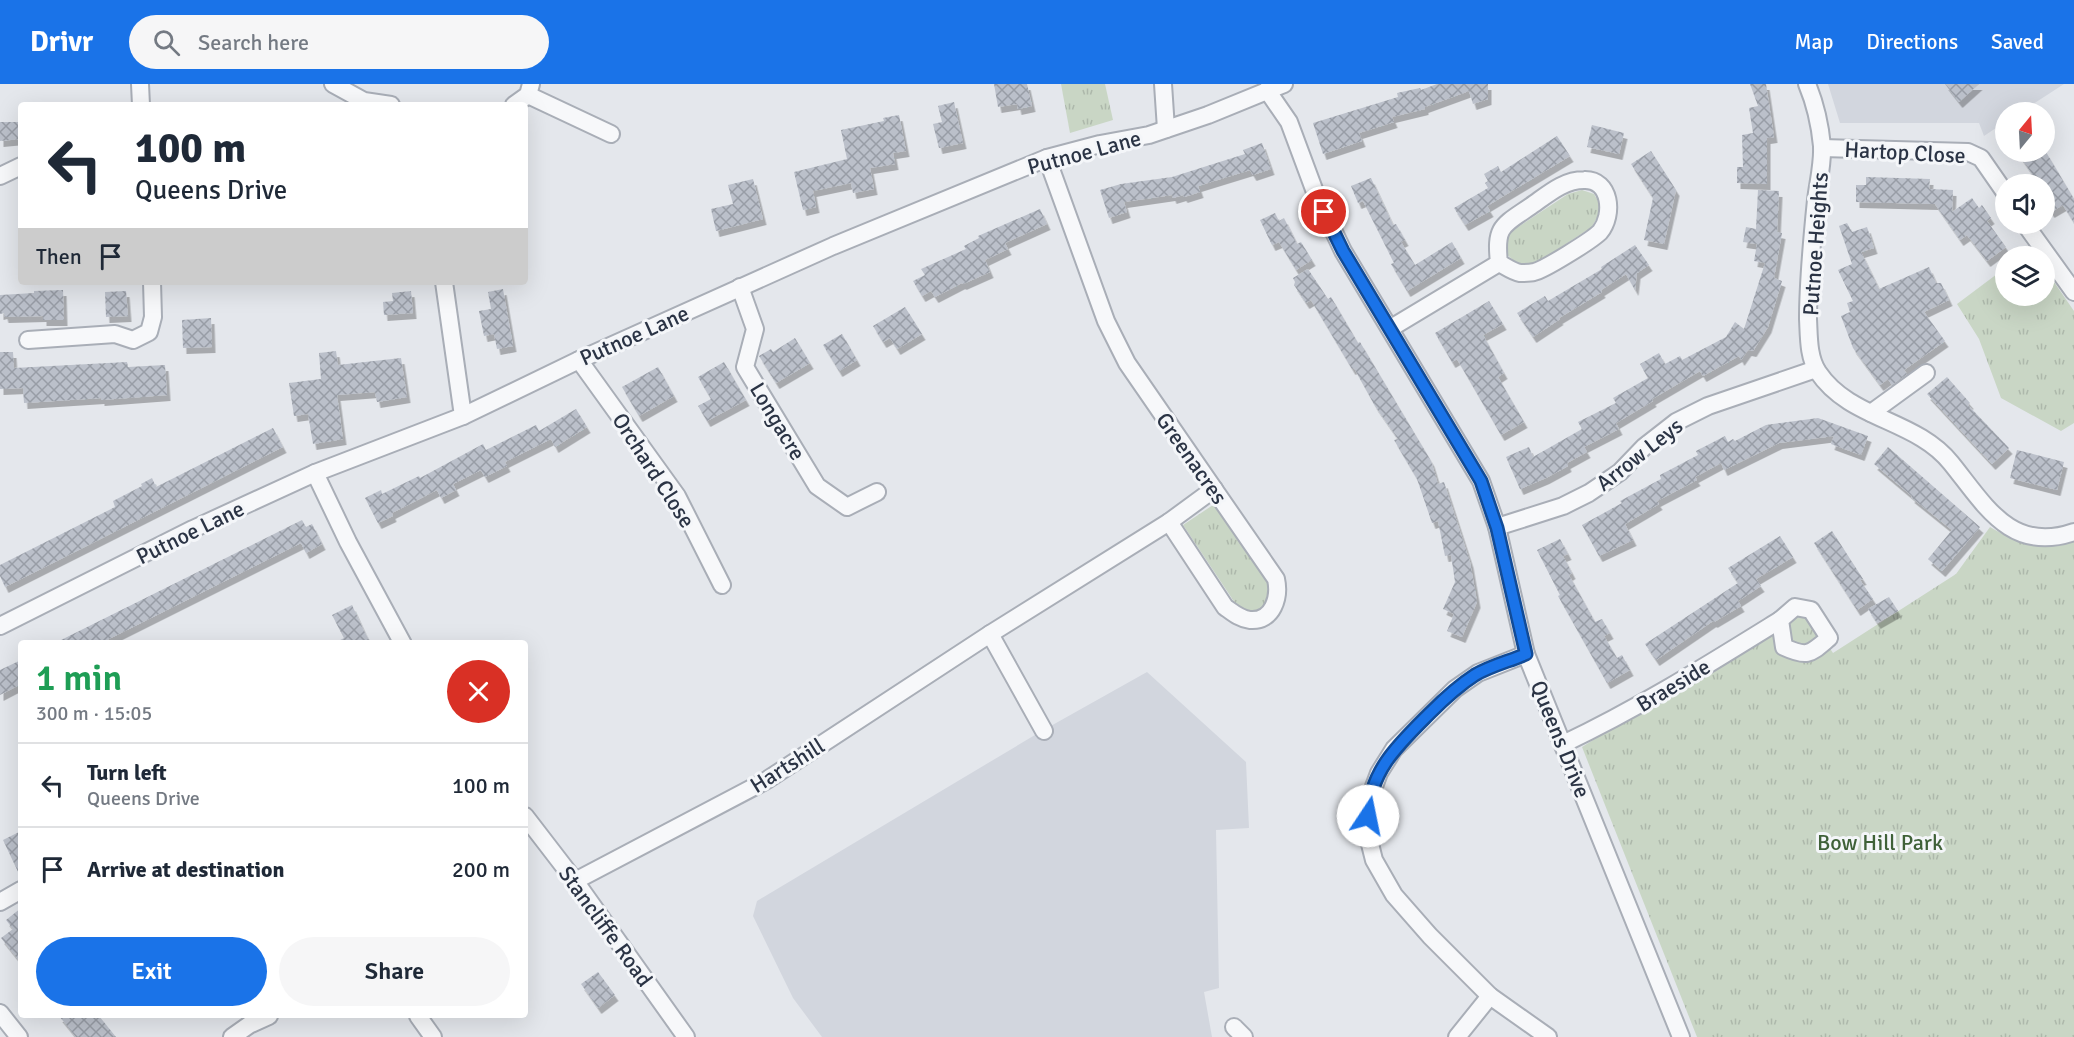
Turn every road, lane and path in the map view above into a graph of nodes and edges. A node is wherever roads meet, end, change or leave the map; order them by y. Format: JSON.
{"nodes":[{"id":1,"x":140,"y":84,"type":"edge"},
{"id":2,"x":333,"y":84,"type":"edge"},
{"id":3,"x":1163,"y":84,"type":"edge"},
{"id":4,"x":1284,"y":84,"type":"edge"},
{"id":5,"x":1807,"y":84,"type":"edge"},
{"id":6,"x":1267,"y":90,"type":"junction"},
{"id":7,"x":525,"y":95,"type":"edge"},
{"id":8,"x":141,"y":102,"type":"edge"},
{"id":9,"x":371,"y":102,"type":"edge"},
{"id":10,"x":1166,"y":129,"type":"junction"},
{"id":11,"x":611,"y":134,"type":"dead end"},
{"id":12,"x":1822,"y":148,"type":"junction"},
{"id":13,"x":1047,"y":158,"type":"junction"},
{"id":14,"x":18,"y":167,"type":"edge"},
{"id":15,"x":0,"y":176,"type":"edge"},
{"id":16,"x":1995,"y":178,"type":"edge"},
{"id":17,"x":2032,"y":234,"type":"edge"},
{"id":18,"x":1499,"y":263,"type":"junction"},
{"id":19,"x":444,"y":285,"type":"edge"},
{"id":20,"x":740,"y":287,"type":"junction"},
{"id":21,"x":152,"y":288,"type":"edge"},
{"id":22,"x":2074,"y":292,"type":"edge"},
{"id":23,"x":1391,"y":328,"type":"junction"},
{"id":24,"x":28,"y":340,"type":"dead end"},
{"id":25,"x":579,"y":360,"type":"junction"},
{"id":26,"x":1816,"y":369,"type":"junction"},
{"id":27,"x":1926,"y":373,"type":"dead end"},
{"id":28,"x":1871,"y":413,"type":"junction"},
{"id":29,"x":463,"y":416,"type":"junction"},
{"id":30,"x":315,"y":473,"type":"junction"},
{"id":31,"x":1214,"y":489,"type":"junction"},
{"id":32,"x":877,"y":492,"type":"dead end"},
{"id":33,"x":1169,"y":522,"type":"junction"},
{"id":34,"x":1497,"y":528,"type":"junction"},
{"id":35,"x":2074,"y":532,"type":"edge"},
{"id":36,"x":722,"y":585,"type":"dead end"},
{"id":37,"x":1780,"y":620,"type":"dead end"},
{"id":38,"x":0,"y":626,"type":"edge"},
{"id":39,"x":990,"y":634,"type":"junction"},
{"id":40,"x":401,"y":640,"type":"edge"},
{"id":41,"x":1526,"y":654,"type":"junction"},
{"id":42,"x":1044,"y":730,"type":"dead end"},
{"id":43,"x":1563,"y":744,"type":"junction"},
{"id":44,"x":528,"y":820,"type":"edge"},
{"id":45,"x":575,"y":881,"type":"junction"},
{"id":46,"x":18,"y":892,"type":"edge"},
{"id":47,"x":0,"y":902,"type":"edge"},
{"id":48,"x":1490,"y":996,"type":"junction"},
{"id":49,"x":0,"y":1013,"type":"edge"},
{"id":50,"x":265,"y":1018,"type":"edge"},
{"id":51,"x":419,"y":1018,"type":"edge"},
{"id":52,"x":19,"y":1037,"type":"edge"},
{"id":53,"x":232,"y":1037,"type":"edge"},
{"id":54,"x":433,"y":1037,"type":"edge"},
{"id":55,"x":686,"y":1037,"type":"edge"},
{"id":56,"x":1457,"y":1037,"type":"edge"},
{"id":57,"x":1548,"y":1037,"type":"edge"},
{"id":58,"x":1682,"y":1037,"type":"edge"}],
"edges":[{"from":1,"to":8,"type":"street"},
{"from":2,"to":9,"type":"street"},
{"from":3,"to":10,"type":"street"},
{"from":4,"to":6,"type":"street","name":"Putnoe Lane"},
{"from":5,"to":12,"type":"street","name":"Putnoe Heights"},
{"from":6,"to":10,"type":"street","name":"Putnoe Lane"},
{"from":6,"to":23,"type":"street","name":"Queens Drive"},
{"from":7,"to":11,"type":"street"},
{"from":10,"to":13,"type":"street","name":"Putnoe Lane"},
{"from":12,"to":16,"type":"street","name":"Hartop Close"},
{"from":12,"to":26,"type":"street","name":"Putnoe Heights"},
{"from":13,"to":20,"type":"street","name":"Putnoe Lane"},
{"from":13,"to":31,"type":"street","name":"Greenacres"},
{"from":14,"to":15,"type":"street"},
{"from":17,"to":22,"type":"street"},
{"from":18,"to":18,"type":"street"},
{"from":18,"to":23,"type":"street"},
{"from":19,"to":29,"type":"street"},
{"from":20,"to":25,"type":"street","name":"Putnoe Lane"},
{"from":20,"to":32,"type":"street","name":"Longacre"},
{"from":21,"to":24,"type":"street"},
{"from":23,"to":34,"type":"street","name":"Queens Drive"},
{"from":25,"to":29,"type":"street","name":"Putnoe Lane"},
{"from":25,"to":36,"type":"street","name":"Orchard Close"},
{"from":26,"to":28,"type":"street","name":"Putnoe Heights"},
{"from":26,"to":34,"type":"street","name":"Arrow Leys"},
{"from":27,"to":28,"type":"street"},
{"from":28,"to":35,"type":"street","name":"Putnoe Heights"},
{"from":29,"to":30,"type":"street","name":"Putnoe Lane"},
{"from":30,"to":38,"type":"street","name":"Putnoe Lane"},
{"from":30,"to":40,"type":"street"},
{"from":31,"to":33,"type":"street","name":"Hartshill"},
{"from":31,"to":33,"type":"street","name":"Greenacres"},
{"from":33,"to":39,"type":"street","name":"Hartshill"},
{"from":34,"to":41,"type":"street","name":"Queens Drive"},
{"from":37,"to":43,"type":"street","name":"Braeside"},
{"from":39,"to":42,"type":"street"},
{"from":39,"to":45,"type":"street","name":"Hartshill"},
{"from":41,"to":43,"type":"street","name":"Queens Drive"},
{"from":41,"to":48,"type":"street"},
{"from":43,"to":58,"type":"street","name":"Queens Drive"},
{"from":44,"to":45,"type":"street","name":"Stancliffe Road"},
{"from":45,"to":55,"type":"street","name":"Stancliffe Road"},
{"from":46,"to":47,"type":"street"},
{"from":48,"to":56,"type":"street"},
{"from":48,"to":57,"type":"street"},
{"from":49,"to":52,"type":"street"},
{"from":50,"to":53,"type":"street"},
{"from":51,"to":54,"type":"street"}]}
